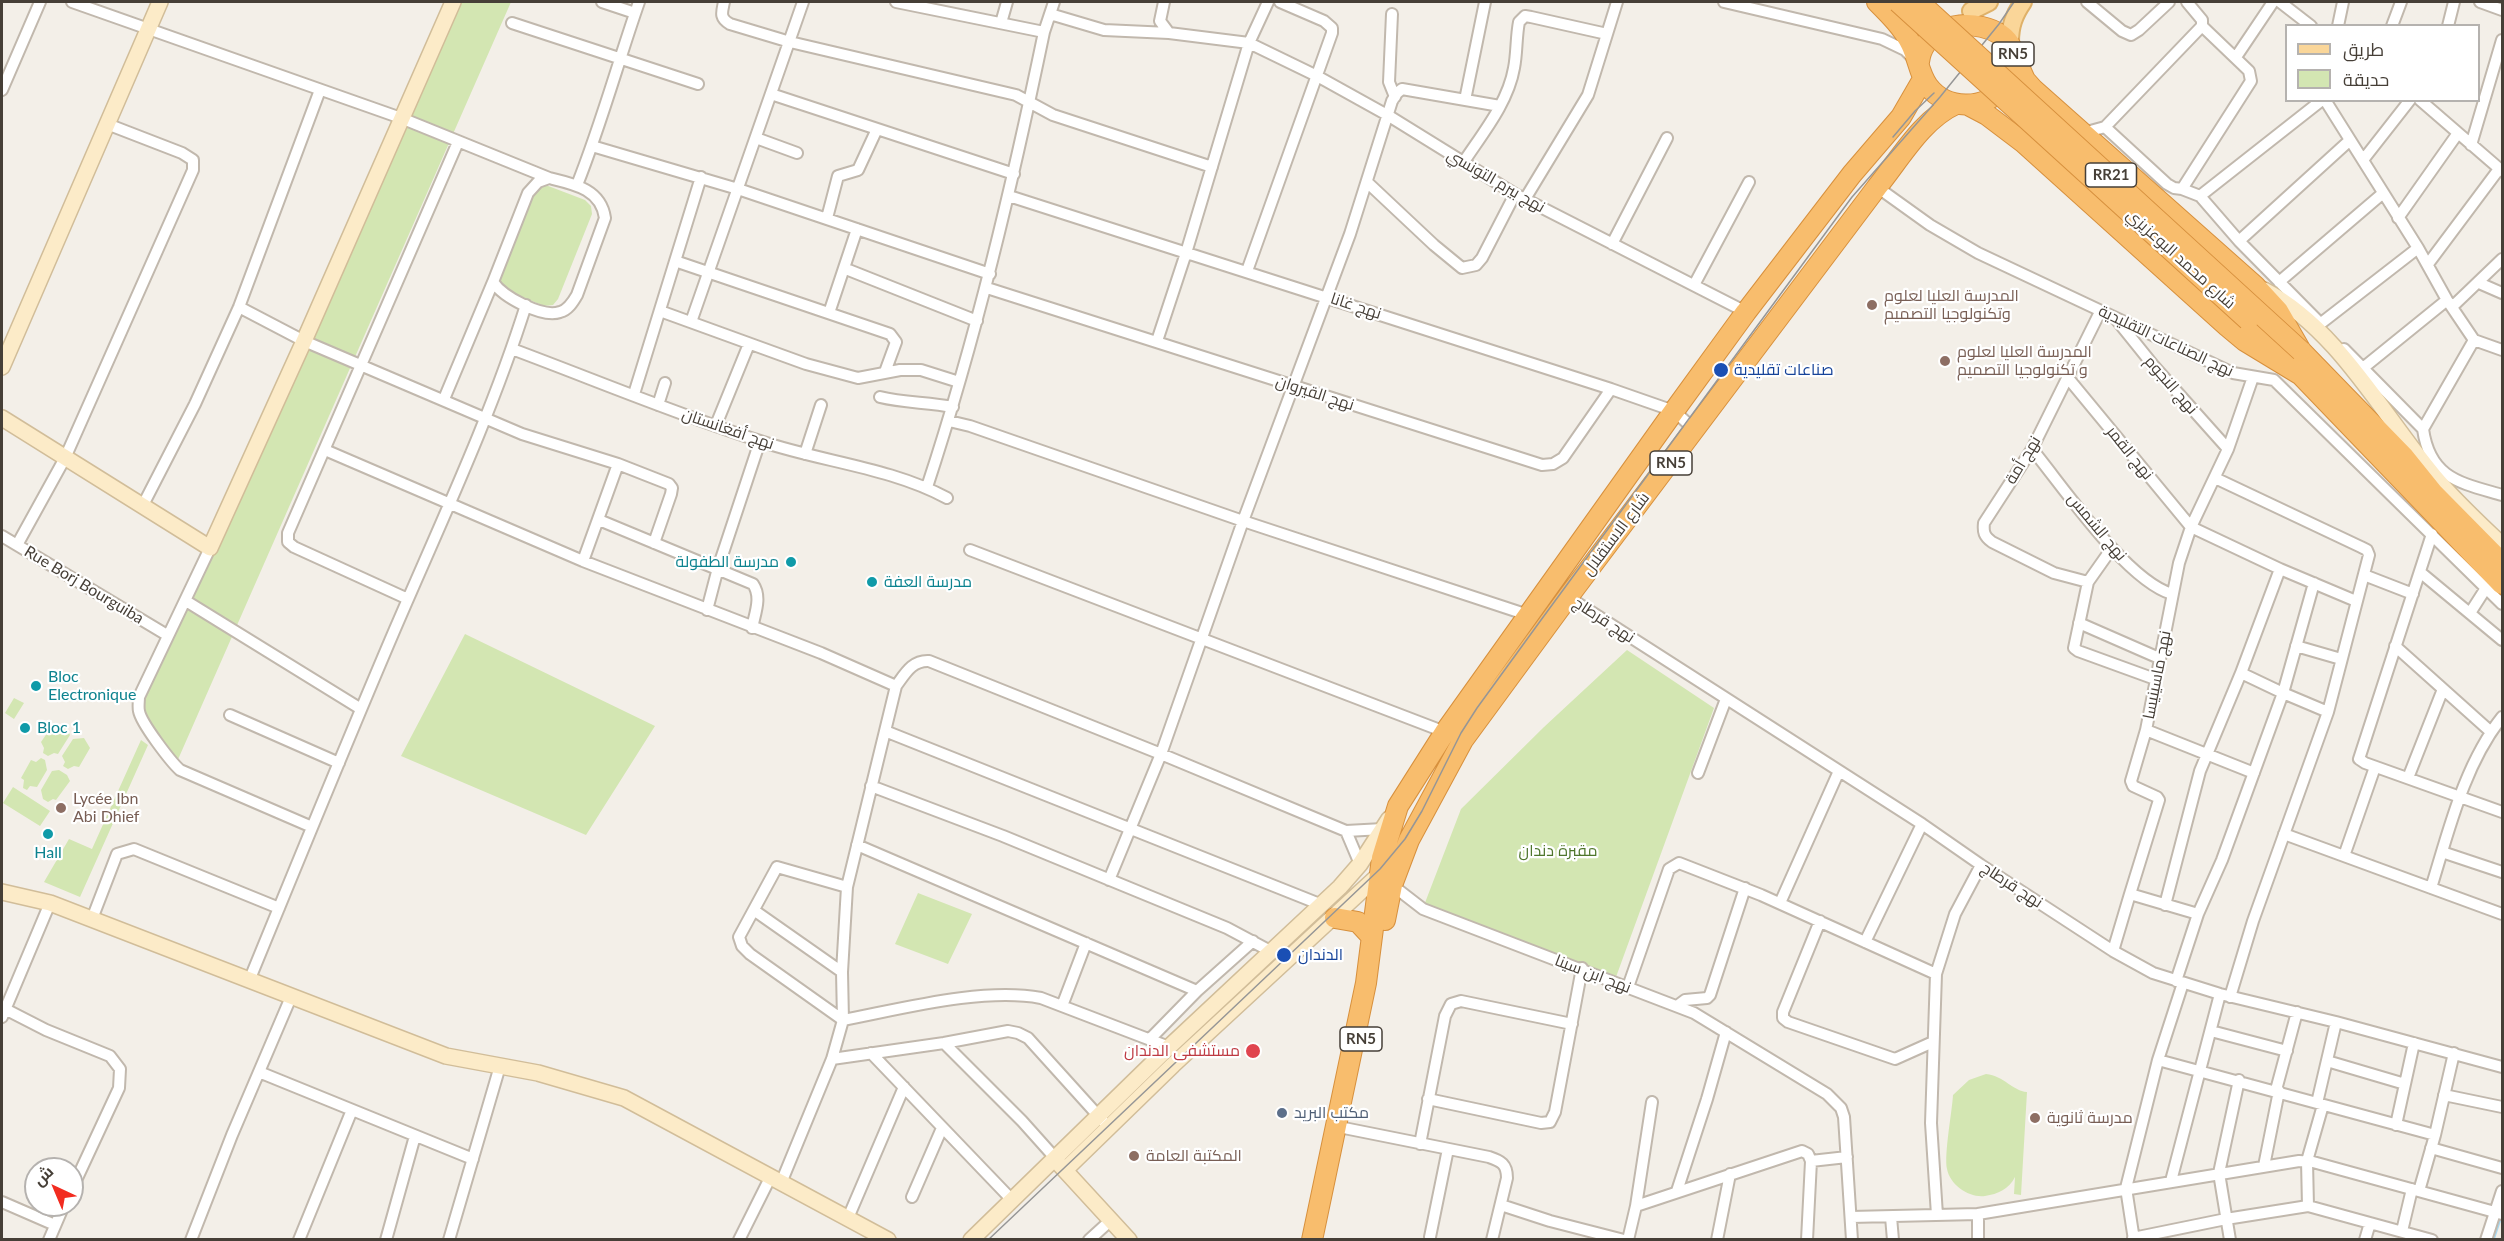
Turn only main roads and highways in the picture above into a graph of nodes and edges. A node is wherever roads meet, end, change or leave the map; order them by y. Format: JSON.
{"nodes":[{"id":1,"x":1877,"y":2,"type":"edge"},
{"id":2,"x":1898,"y":2,"type":"edge"},
{"id":3,"x":1919,"y":2,"type":"edge"},
{"id":4,"x":1939,"y":2,"type":"edge"},
{"id":5,"x":1989,"y":2,"type":"edge"},
{"id":6,"x":2023,"y":2,"type":"edge"},
{"id":7,"x":1965,"y":11,"type":"junction"},
{"id":8,"x":2012,"y":47,"type":"junction"},
{"id":9,"x":1921,"y":70,"type":"junction"},
{"id":10,"x":1962,"y":105,"type":"junction"},
{"id":11,"x":2301,"y":351,"type":"junction"},
{"id":12,"x":2301,"y":375,"type":"junction"},
{"id":13,"x":2502,"y":563,"type":"edge"},
{"id":14,"x":2494,"y":586,"type":"edge"},
{"id":15,"x":1385,"y":880,"type":"junction"},
{"id":16,"x":1328,"y":911,"type":"road end"},
{"id":17,"x":1371,"y":936,"type":"junction"},
{"id":18,"x":1338,"y":1127,"type":"junction"},
{"id":19,"x":1312,"y":1239,"type":"edge"},
{"id":20,"x":1319,"y":1239,"type":"edge"}],
"edges":[{"from":1,"to":9,"type":"highway"},
{"from":2,"to":12,"type":"highway","name":"شارع محمد البوعزيزي","number":"RR21","bridge":true},
{"from":3,"to":11,"type":"highway","name":"شارع محمد البوعزيزي","number":"RR21","bridge":true},
{"from":4,"to":7,"type":"highway"},
{"from":5,"to":7,"type":"main road","number":"RN5"},
{"from":6,"to":8,"type":"main road","number":"RN5"},
{"from":7,"to":8,"type":"highway","number":"RN5"},
{"from":7,"to":9,"type":"highway","number":"RN5"},
{"from":8,"to":10,"type":"highway","number":"RN5"},
{"from":8,"to":11,"type":"highway","name":"شارع محمد البوعزيزي","number":"RR21"},
{"from":9,"to":10,"type":"highway"},
{"from":9,"to":15,"type":"highway","name":"شارع الاستقلال","number":"RN5"},
{"from":10,"to":12,"type":"highway","name":"شارع محمد البوعزيزي","number":"RR21"},
{"from":10,"to":15,"type":"highway","name":"شارع الاستقلال","number":"RN5"},
{"from":11,"to":13,"type":"highway","name":"شارع محمد البوعزيزي","number":"RR21"},
{"from":12,"to":14,"type":"highway","name":"شارع محمد البوعزيزي","number":"RR21"},
{"from":15,"to":17,"type":"highway","number":"RN5"},
{"from":15,"to":18,"type":"highway","number":"RN5"},
{"from":16,"to":17,"type":"highway"},
{"from":17,"to":18,"type":"highway","number":"RN5"},
{"from":18,"to":19,"type":"highway","number":"RN5"},
{"from":18,"to":20,"type":"highway","number":"RN5"}]}
